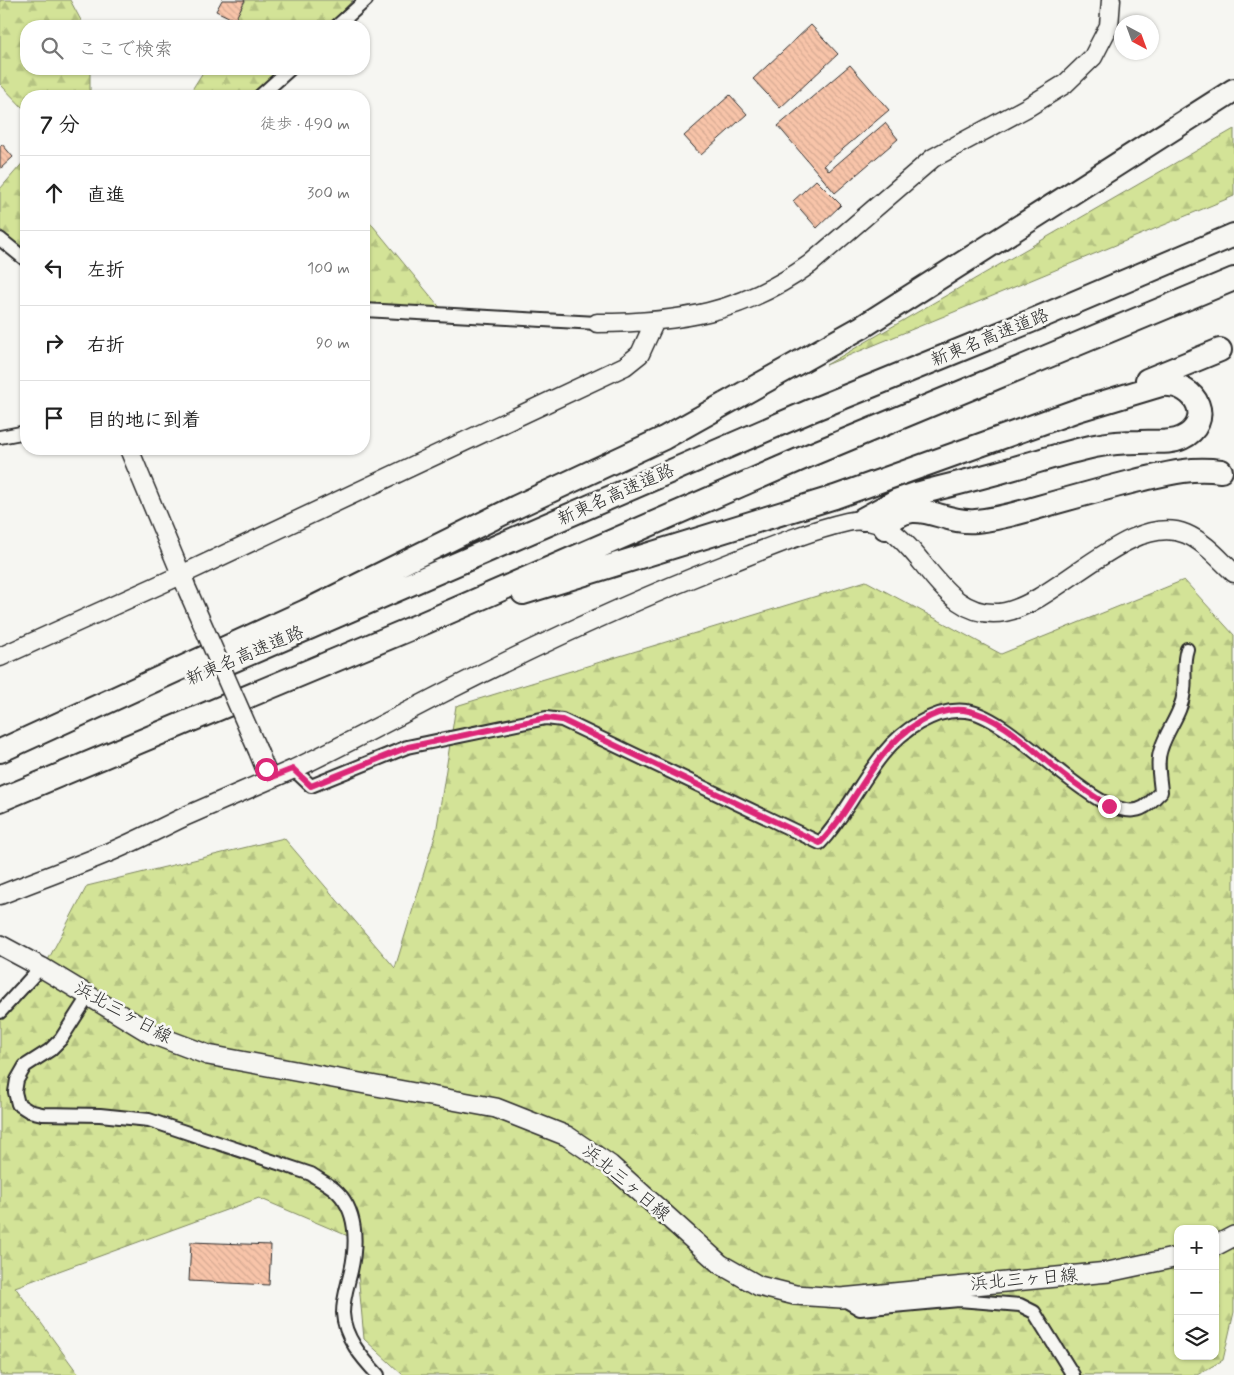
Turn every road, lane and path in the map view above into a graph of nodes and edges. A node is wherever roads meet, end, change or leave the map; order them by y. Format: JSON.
{"nodes":[{"id":1,"x":366,"y":0,"type":"edge"},
{"id":2,"x":1112,"y":0,"type":"edge"},
{"id":3,"x":344,"y":20,"type":"edge"},
{"id":4,"x":283,"y":75,"type":"edge"},
{"id":5,"x":267,"y":90,"type":"edge"},
{"id":6,"x":1234,"y":90,"type":"edge"},
{"id":7,"x":1234,"y":235,"type":"edge"},
{"id":8,"x":0,"y":239,"type":"edge"},
{"id":9,"x":20,"y":255,"type":"edge"},
{"id":10,"x":1234,"y":279,"type":"edge"},
{"id":11,"x":370,"y":310,"type":"edge"},
{"id":12,"x":655,"y":321,"type":"junction"},
{"id":13,"x":597,"y":323,"type":"joint"},
{"id":14,"x":1220,"y":350,"type":"dead end"},
{"id":15,"x":1078,"y":410,"type":"junction"},
{"id":16,"x":20,"y":433,"type":"edge"},
{"id":17,"x":0,"y":437,"type":"edge"},
{"id":18,"x":131,"y":455,"type":"edge"},
{"id":19,"x":1221,"y":471,"type":"dead end"},
{"id":20,"x":864,"y":519,"type":"junction"},
{"id":21,"x":885,"y":528,"type":"junction"},
{"id":22,"x":1234,"y":573,"type":"edge"},
{"id":23,"x":184,"y":582,"type":"junction"},
{"id":24,"x":417,"y":626,"type":"junction"},
{"id":25,"x":1187,"y":649,"type":"dead end"},
{"id":26,"x":0,"y":657,"type":"edge"},
{"id":27,"x":0,"y":751,"type":"edge"},
{"id":28,"x":0,"y":758,"type":"edge"},
{"id":29,"x":293,"y":769,"type":"junction"},
{"id":30,"x":270,"y":778,"type":"junction"},
{"id":31,"x":0,"y":800,"type":"edge"},
{"id":32,"x":0,"y":895,"type":"edge"},
{"id":33,"x":0,"y":945,"type":"edge"},
{"id":34,"x":42,"y":967,"type":"junction"},
{"id":35,"x":89,"y":996,"type":"junction"},
{"id":36,"x":0,"y":1012,"type":"edge"},
{"id":37,"x":1234,"y":1236,"type":"edge"},
{"id":38,"x":1219,"y":1244,"type":"edge"},
{"id":39,"x":1174,"y":1258,"type":"edge"},
{"id":40,"x":841,"y":1298,"type":"junction"},
{"id":41,"x":378,"y":1375,"type":"edge"},
{"id":42,"x":1073,"y":1375,"type":"edge"}],
"edges":[{"from":1,"to":3,"type":"street"},
{"from":2,"to":12,"type":"street"},
{"from":4,"to":5,"type":"street"},
{"from":6,"to":27,"type":"highway"},
{"from":7,"to":28,"type":"highway","name":"新東名高速道路"},
{"from":8,"to":9,"type":"street"},
{"from":10,"to":24,"type":"highway"},
{"from":11,"to":13,"type":"street"},
{"from":12,"to":13,"type":"street"},
{"from":12,"to":23,"type":"street"},
{"from":14,"to":15,"type":"highway"},
{"from":15,"to":20,"type":"highway"},
{"from":15,"to":24,"type":"highway"},
{"from":16,"to":17,"type":"street"},
{"from":18,"to":23,"type":"street"},
{"from":19,"to":21,"type":"highway"},
{"from":20,"to":21,"type":"street"},
{"from":20,"to":29,"type":"street"},
{"from":21,"to":22,"type":"street"},
{"from":23,"to":26,"type":"street"},
{"from":23,"to":30,"type":"street","bridge":true},
{"from":24,"to":31,"type":"highway"},
{"from":25,"to":29,"type":"street"},
{"from":29,"to":30,"type":"street"},
{"from":30,"to":32,"type":"street"},
{"from":33,"to":34,"type":"main road","name":"浜北三ヶ日線"},
{"from":34,"to":35,"type":"main road","name":"浜北三ヶ日線"},
{"from":34,"to":36,"type":"street"},
{"from":35,"to":40,"type":"main road","name":"浜北三ヶ日線"},
{"from":35,"to":41,"type":"street"},
{"from":37,"to":38,"type":"main road"},
{"from":39,"to":40,"type":"main road","name":"浜北三ヶ日線"},
{"from":40,"to":42,"type":"street"}]}
